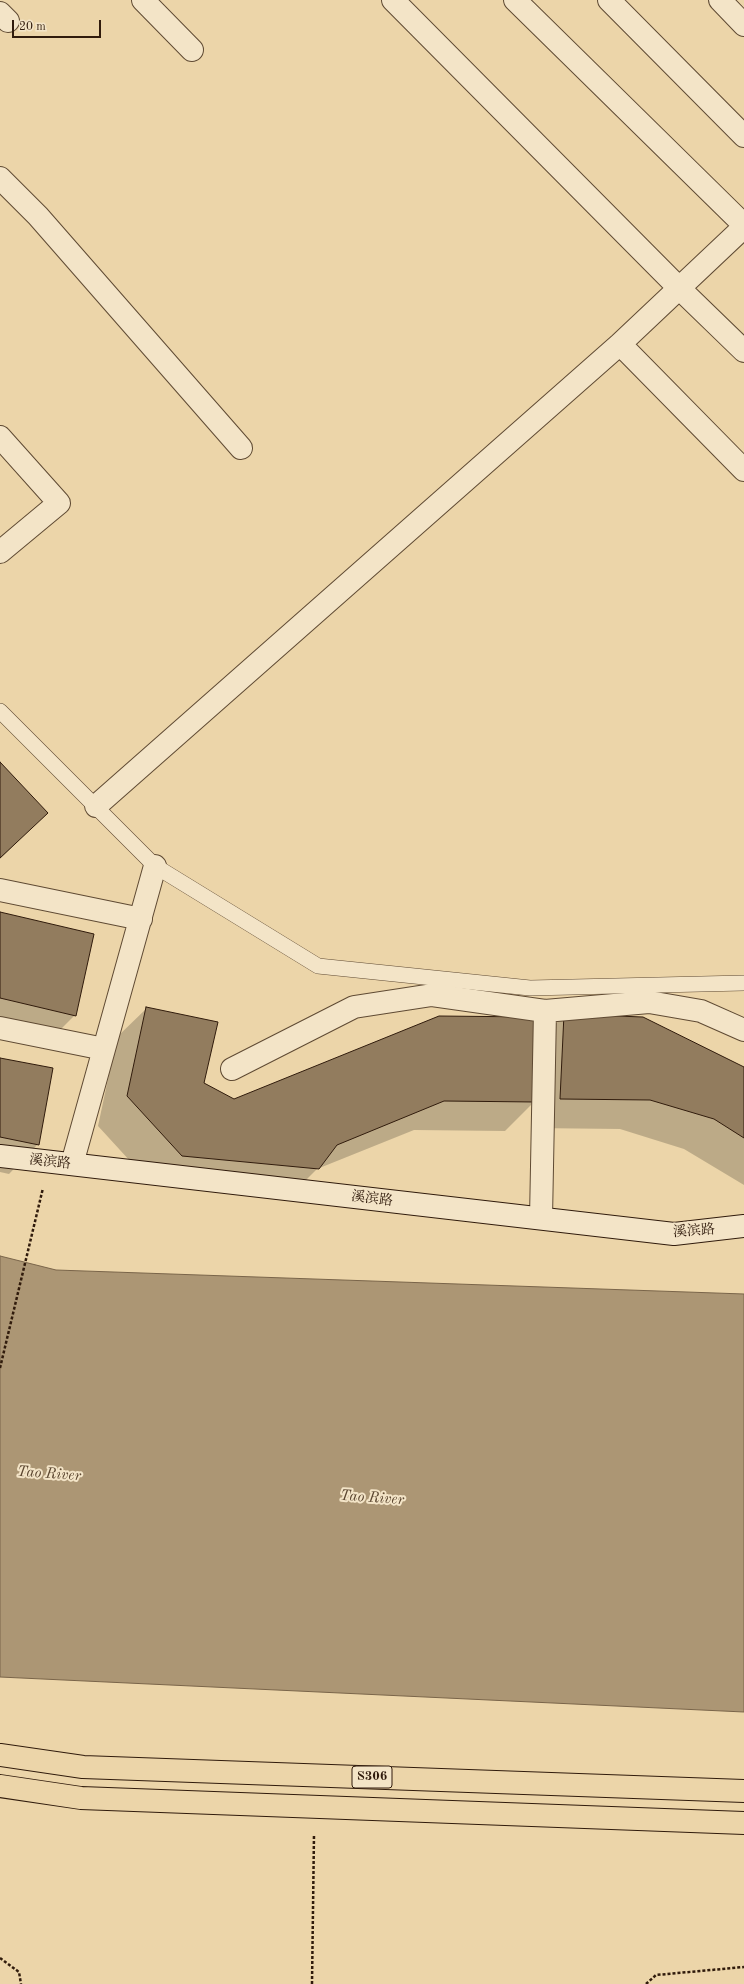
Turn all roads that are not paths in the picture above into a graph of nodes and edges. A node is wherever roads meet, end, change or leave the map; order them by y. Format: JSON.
{"nodes":[{"id":1,"x":143,"y":0,"type":"edge"},
{"id":2,"x":393,"y":0,"type":"edge"},
{"id":3,"x":515,"y":0,"type":"edge"},
{"id":4,"x":609,"y":0,"type":"edge"},
{"id":5,"x":720,"y":0,"type":"edge"},
{"id":6,"x":744,"y":25,"type":"edge"},
{"id":7,"x":192,"y":50,"type":"dead end"},
{"id":8,"x":744,"y":136,"type":"edge"},
{"id":9,"x":0,"y":178,"type":"edge"},
{"id":10,"x":744,"y":226,"type":"edge"},
{"id":11,"x":679,"y":288,"type":"junction"},
{"id":12,"x":620,"y":344,"type":"junction"},
{"id":13,"x":744,"y":351,"type":"edge"},
{"id":14,"x":0,"y":437,"type":"edge"},
{"id":15,"x":241,"y":448,"type":"dead end"},
{"id":16,"x":744,"y":470,"type":"edge"},
{"id":17,"x":0,"y":552,"type":"edge"},
{"id":18,"x":0,"y":711,"type":"edge"},
{"id":19,"x":96,"y":806,"type":"junction"},
{"id":20,"x":155,"y":866,"type":"junction"},
{"id":21,"x":3,"y":888,"type":"edge"},
{"id":22,"x":141,"y":919,"type":"junction"},
{"id":23,"x":744,"y":984,"type":"edge"},
{"id":24,"x":546,"y":1011,"type":"junction"},
{"id":25,"x":0,"y":1028,"type":"edge"},
{"id":26,"x":744,"y":1030,"type":"edge"},
{"id":27,"x":104,"y":1049,"type":"junction"},
{"id":28,"x":232,"y":1069,"type":"dead end"},
{"id":29,"x":0,"y":1156,"type":"edge"},
{"id":30,"x":72,"y":1164,"type":"junction"},
{"id":31,"x":540,"y":1218,"type":"junction"},
{"id":32,"x":744,"y":1226,"type":"edge"},
{"id":33,"x":0,"y":1755,"type":"edge"},
{"id":34,"x":0,"y":1786,"type":"edge"},
{"id":35,"x":744,"y":1791,"type":"edge"},
{"id":36,"x":744,"y":1823,"type":"edge"}],
"edges":[{"from":1,"to":7,"type":"street"},
{"from":2,"to":11,"type":"street"},
{"from":3,"to":10,"type":"street"},
{"from":4,"to":8,"type":"street"},
{"from":5,"to":6,"type":"street"},
{"from":9,"to":15,"type":"street"},
{"from":10,"to":11,"type":"street"},
{"from":11,"to":12,"type":"street"},
{"from":11,"to":13,"type":"street"},
{"from":12,"to":16,"type":"street"},
{"from":12,"to":19,"type":"street"},
{"from":14,"to":17,"type":"street"},
{"from":18,"to":19,"type":"lane"},
{"from":19,"to":20,"type":"lane"},
{"from":20,"to":22,"type":"street"},
{"from":20,"to":23,"type":"lane"},
{"from":21,"to":22,"type":"street"},
{"from":22,"to":27,"type":"street"},
{"from":24,"to":26,"type":"street"},
{"from":24,"to":28,"type":"street"},
{"from":24,"to":31,"type":"street"},
{"from":25,"to":27,"type":"street"},
{"from":27,"to":30,"type":"street"},
{"from":29,"to":30,"type":"street","name":"溪滨路"},
{"from":30,"to":31,"type":"street","name":"溪滨路"},
{"from":31,"to":32,"type":"street","name":"溪滨路"},
{"from":33,"to":35,"type":"main road","number":"S306"},
{"from":34,"to":36,"type":"main road","number":"S306"}]}
